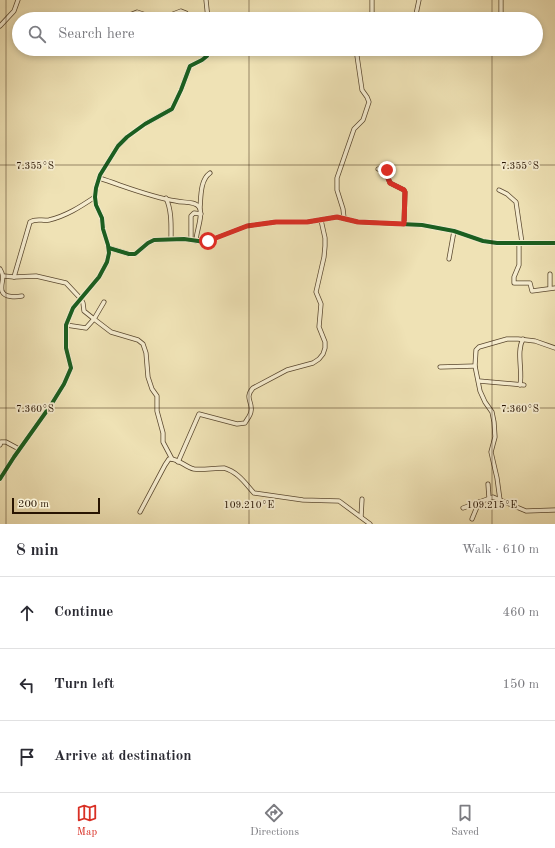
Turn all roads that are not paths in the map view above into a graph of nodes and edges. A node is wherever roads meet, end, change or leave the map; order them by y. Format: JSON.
{"nodes":[{"id":1,"x":18,"y":0,"type":"edge"},
{"id":2,"x":206,"y":0,"type":"edge"},
{"id":3,"x":372,"y":0,"type":"edge"},
{"id":4,"x":419,"y":0,"type":"edge"},
{"id":5,"x":501,"y":0,"type":"edge"},
{"id":6,"x":13,"y":12,"type":"edge"},
{"id":7,"x":208,"y":12,"type":"edge"},
{"id":8,"x":372,"y":12,"type":"edge"},
{"id":9,"x":416,"y":12,"type":"edge"},
{"id":10,"x":501,"y":12,"type":"edge"},
{"id":11,"x":12,"y":13,"type":"edge"},
{"id":12,"x":0,"y":26,"type":"edge"},
{"id":13,"x":207,"y":56,"type":"edge"},
{"id":14,"x":357,"y":56,"type":"edge"},
{"id":15,"x":378,"y":169,"type":"dead end"},
{"id":16,"x":210,"y":173,"type":"dead end"},
{"id":17,"x":99,"y":178,"type":"junction"},
{"id":18,"x":499,"y":190,"type":"dead end"},
{"id":19,"x":95,"y":197,"type":"junction"},
{"id":20,"x":166,"y":198,"type":"junction"},
{"id":21,"x":200,"y":208,"type":"junction"},
{"id":22,"x":201,"y":214,"type":"junction"},
{"id":23,"x":344,"y":218,"type":"junction"},
{"id":24,"x":321,"y":220,"type":"junction"},
{"id":25,"x":404,"y":224,"type":"junction"},
{"id":26,"x":454,"y":231,"type":"junction"},
{"id":27,"x":171,"y":239,"type":"junction"},
{"id":28,"x":191,"y":240,"type":"junction"},
{"id":29,"x":196,"y":240,"type":"junction"},
{"id":30,"x":520,"y":243,"type":"junction"},
{"id":31,"x":555,"y":244,"type":"edge"},
{"id":32,"x":109,"y":248,"type":"junction"},
{"id":33,"x":449,"y":259,"type":"dead end"},
{"id":34,"x":0,"y":269,"type":"edge"},
{"id":35,"x":103,"y":271,"type":"junction"},
{"id":36,"x":108,"y":274,"type":"dead end"},
{"id":37,"x":550,"y":274,"type":"dead end"},
{"id":38,"x":4,"y":276,"type":"junction"},
{"id":39,"x":14,"y":277,"type":"junction"},
{"id":40,"x":553,"y":288,"type":"edge"},
{"id":41,"x":22,"y":296,"type":"dead end"},
{"id":42,"x":81,"y":299,"type":"junction"},
{"id":43,"x":104,"y":302,"type":"dead end"},
{"id":44,"x":94,"y":319,"type":"junction"},
{"id":45,"x":66,"y":325,"type":"junction"},
{"id":46,"x":523,"y":339,"type":"junction"},
{"id":47,"x":555,"y":348,"type":"edge"},
{"id":48,"x":475,"y":366,"type":"junction"},
{"id":49,"x":440,"y":367,"type":"dead end"},
{"id":50,"x":479,"y":381,"type":"junction"},
{"id":51,"x":0,"y":445,"type":"edge"},
{"id":52,"x":20,"y":449,"type":"junction"},
{"id":53,"x":172,"y":459,"type":"junction"},
{"id":54,"x":178,"y":462,"type":"junction"},
{"id":55,"x":0,"y":468,"type":"edge"},
{"id":56,"x":5,"y":469,"type":"junction"},
{"id":57,"x":0,"y":479,"type":"edge"},
{"id":58,"x":488,"y":484,"type":"dead end"},
{"id":59,"x":489,"y":498,"type":"junction"},
{"id":60,"x":362,"y":499,"type":"dead end"},
{"id":61,"x":500,"y":500,"type":"junction"},
{"id":62,"x":479,"y":502,"type":"junction"},
{"id":63,"x":463,"y":508,"type":"dead end"},
{"id":64,"x":555,"y":510,"type":"edge"},
{"id":65,"x":140,"y":512,"type":"dead end"},
{"id":66,"x":362,"y":517,"type":"junction"},
{"id":67,"x":472,"y":519,"type":"dead end"},
{"id":68,"x":370,"y":524,"type":"edge"}],
"edges":[{"from":1,"to":6,"type":"street"},
{"from":2,"to":7,"type":"street"},
{"from":3,"to":8,"type":"street"},
{"from":4,"to":9,"type":"street"},
{"from":5,"to":10,"type":"street"},
{"from":11,"to":12,"type":"street"},
{"from":13,"to":17,"type":"street"},
{"from":14,"to":23,"type":"street"},
{"from":15,"to":25,"type":"street"},
{"from":16,"to":21,"type":"street"},
{"from":17,"to":19,"type":"street"},
{"from":17,"to":20,"type":"street"},
{"from":18,"to":30,"type":"street"},
{"from":19,"to":32,"type":"street"},
{"from":19,"to":39,"type":"street"},
{"from":20,"to":21,"type":"street"},
{"from":20,"to":27,"type":"street"},
{"from":21,"to":22,"type":"street"},
{"from":22,"to":28,"type":"street"},
{"from":22,"to":29,"type":"street"},
{"from":23,"to":24,"type":"street"},
{"from":23,"to":25,"type":"street"},
{"from":24,"to":29,"type":"street"},
{"from":24,"to":54,"type":"street"},
{"from":25,"to":26,"type":"street"},
{"from":26,"to":30,"type":"street"},
{"from":26,"to":33,"type":"street"},
{"from":27,"to":28,"type":"street"},
{"from":27,"to":32,"type":"street"},
{"from":28,"to":29,"type":"street"},
{"from":30,"to":31,"type":"street"},
{"from":30,"to":40,"type":"street"},
{"from":32,"to":35,"type":"street"},
{"from":34,"to":38,"type":"street"},
{"from":35,"to":36,"type":"street"},
{"from":35,"to":42,"type":"street"},
{"from":37,"to":40,"type":"street"},
{"from":38,"to":39,"type":"street"},
{"from":38,"to":41,"type":"street"},
{"from":39,"to":42,"type":"street"},
{"from":42,"to":44,"type":"street"},
{"from":42,"to":45,"type":"street"},
{"from":43,"to":44,"type":"street"},
{"from":44,"to":45,"type":"street"},
{"from":44,"to":53,"type":"street"},
{"from":45,"to":52,"type":"street"},
{"from":46,"to":47,"type":"street"},
{"from":46,"to":48,"type":"street"},
{"from":46,"to":50,"type":"street"},
{"from":48,"to":49,"type":"street"},
{"from":48,"to":50,"type":"street"},
{"from":50,"to":61,"type":"street"},
{"from":51,"to":52,"type":"street"},
{"from":52,"to":56,"type":"street"},
{"from":53,"to":54,"type":"street"},
{"from":53,"to":65,"type":"street"},
{"from":54,"to":66,"type":"street"},
{"from":55,"to":56,"type":"street"},
{"from":56,"to":57,"type":"street"},
{"from":58,"to":59,"type":"street"},
{"from":59,"to":61,"type":"street"},
{"from":59,"to":62,"type":"street"},
{"from":60,"to":66,"type":"street"},
{"from":61,"to":64,"type":"street"},
{"from":62,"to":63,"type":"street"},
{"from":62,"to":67,"type":"street"},
{"from":66,"to":68,"type":"street"}]}
